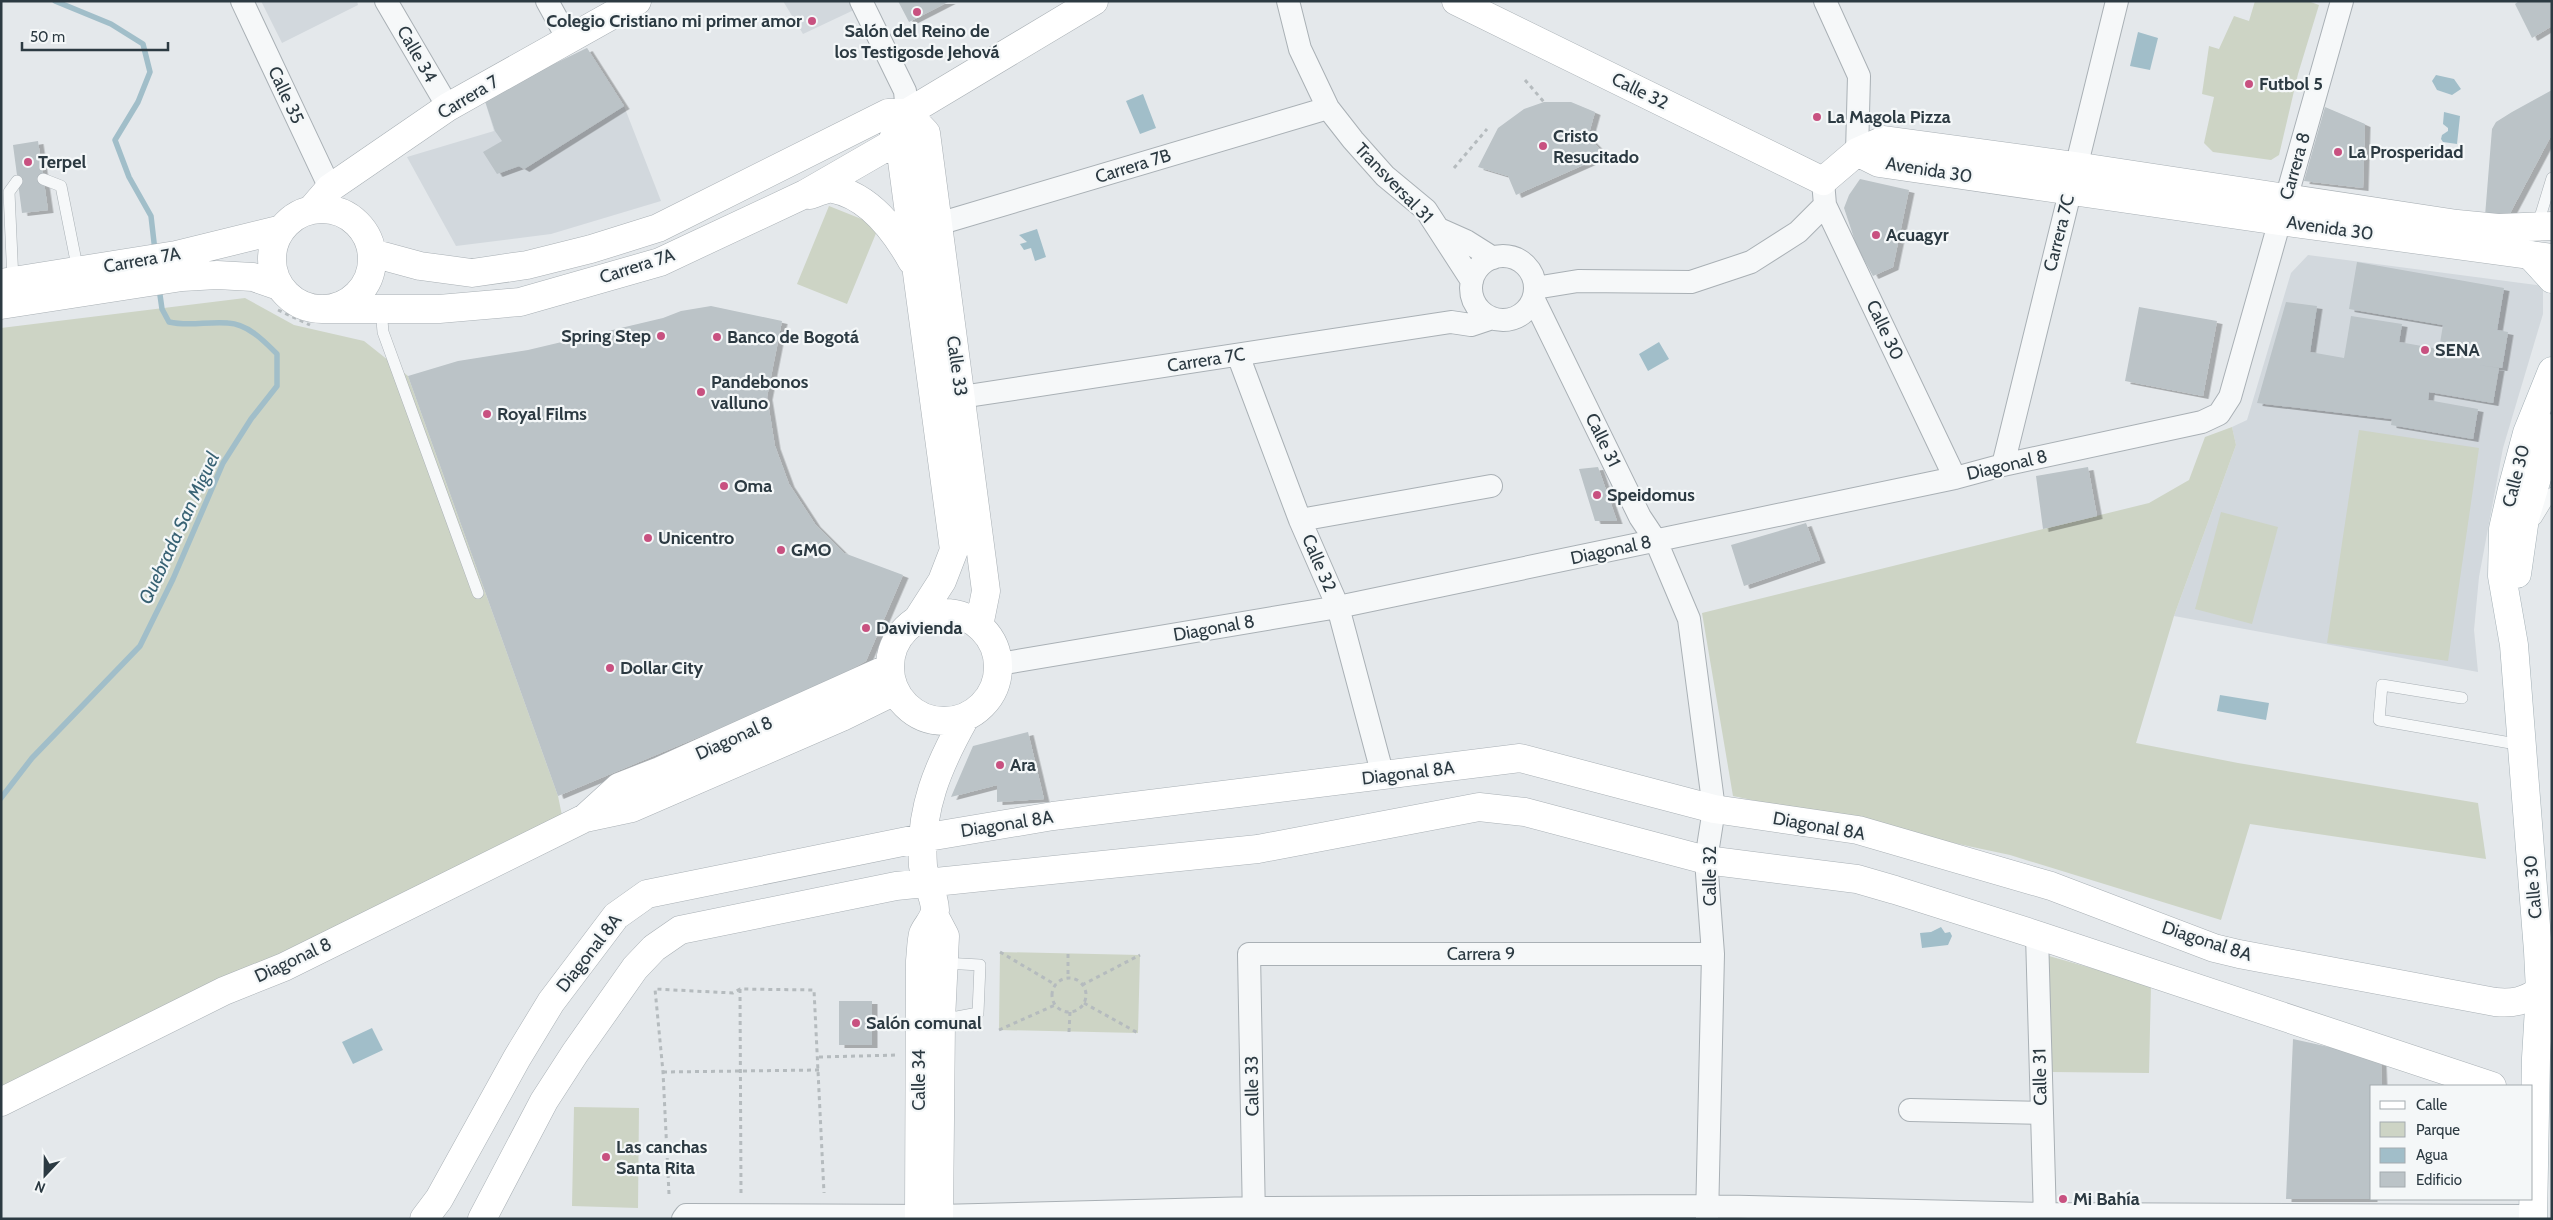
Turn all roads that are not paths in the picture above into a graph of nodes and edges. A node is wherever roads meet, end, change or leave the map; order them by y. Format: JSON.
{"nodes":[{"id":1,"x":242,"y":1,"type":"edge"},
{"id":2,"x":386,"y":1,"type":"edge"},
{"id":3,"x":547,"y":1,"type":"edge"},
{"id":4,"x":637,"y":1,"type":"edge"},
{"id":5,"x":861,"y":1,"type":"edge"},
{"id":6,"x":1094,"y":1,"type":"edge"},
{"id":7,"x":1288,"y":1,"type":"edge"},
{"id":8,"x":1456,"y":1,"type":"edge"},
{"id":9,"x":1825,"y":1,"type":"edge"},
{"id":10,"x":2117,"y":1,"type":"edge"},
{"id":11,"x":2342,"y":1,"type":"edge"},
{"id":12,"x":569,"y":41,"type":"junction"},
{"id":13,"x":448,"y":108,"type":"junction"},
{"id":14,"x":1328,"y":108,"type":"junction"},
{"id":15,"x":907,"y":113,"type":"junction"},
{"id":16,"x":1856,"y":152,"type":"junction"},
{"id":17,"x":2072,"y":178,"type":"junction"},
{"id":18,"x":2552,"y":178,"type":"edge"},
{"id":19,"x":43,"y":179,"type":"dead end"},
{"id":20,"x":18,"y":181,"type":"dead end"},
{"id":21,"x":330,"y":188,"type":"junction"},
{"id":22,"x":1824,"y":193,"type":"junction"},
{"id":23,"x":794,"y":200,"type":"junction"},
{"id":24,"x":311,"y":210,"type":"junction"},
{"id":25,"x":2282,"y":210,"type":"junction"},
{"id":26,"x":938,"y":224,"type":"junction"},
{"id":27,"x":2544,"y":227,"type":"edge"},
{"id":28,"x":282,"y":229,"type":"junction"},
{"id":29,"x":1439,"y":229,"type":"junction"},
{"id":30,"x":372,"y":253,"type":"junction"},
{"id":31,"x":2541,"y":256,"type":"edge"},
{"id":32,"x":1493,"y":258,"type":"junction"},
{"id":33,"x":1519,"y":261,"type":"junction"},
{"id":34,"x":179,"y":266,"type":"junction"},
{"id":35,"x":917,"y":269,"type":"junction"},
{"id":36,"x":78,"y":271,"type":"junction"},
{"id":37,"x":128,"y":274,"type":"junction"},
{"id":38,"x":2552,"y":279,"type":"edge"},
{"id":39,"x":1578,"y":281,"type":"junction"},
{"id":40,"x":279,"y":286,"type":"junction"},
{"id":41,"x":5,"y":290,"type":"edge"},
{"id":42,"x":1473,"y":290,"type":"junction"},
{"id":43,"x":1534,"y":294,"type":"junction"},
{"id":44,"x":381,"y":308,"type":"junction"},
{"id":45,"x":326,"y":309,"type":"junction"},
{"id":46,"x":1502,"y":318,"type":"junction"},
{"id":47,"x":1451,"y":322,"type":"junction"},
{"id":48,"x":1552,"y":338,"type":"junction"},
{"id":49,"x":1238,"y":354,"type":"junction"},
{"id":50,"x":2552,"y":371,"type":"edge"},
{"id":51,"x":961,"y":397,"type":"junction"},
{"id":52,"x":2219,"y":414,"type":"joint"},
{"id":53,"x":2552,"y":428,"type":"edge"},
{"id":54,"x":2003,"y":465,"type":"junction"},
{"id":55,"x":1955,"y":478,"type":"junction"},
{"id":56,"x":1492,"y":486,"type":"dead end"},
{"id":57,"x":2552,"y":493,"type":"edge"},
{"id":58,"x":1300,"y":520,"type":"junction"},
{"id":59,"x":1656,"y":541,"type":"junction"},
{"id":60,"x":2520,"y":547,"type":"junction"},
{"id":61,"x":478,"y":594,"type":"dead end"},
{"id":62,"x":1338,"y":607,"type":"junction"},
{"id":63,"x":916,"y":620,"type":"junction"},
{"id":64,"x":979,"y":626,"type":"junction"},
{"id":65,"x":2514,"y":645,"type":"junction"},
{"id":66,"x":999,"y":664,"type":"junction"},
{"id":67,"x":892,"y":679,"type":"junction"},
{"id":68,"x":2462,"y":698,"type":"dead end"},
{"id":69,"x":964,"y":718,"type":"junction"},
{"id":70,"x":930,"y":720,"type":"junction"},
{"id":71,"x":2522,"y":745,"type":"junction"},
{"id":72,"x":942,"y":760,"type":"junction"},
{"id":73,"x":1383,"y":776,"type":"junction"},
{"id":74,"x":1714,"y":809,"type":"junction"},
{"id":75,"x":922,"y":838,"type":"junction"},
{"id":76,"x":1706,"y":860,"type":"junction"},
{"id":77,"x":926,"y":883,"type":"junction"},
{"id":78,"x":934,"y":915,"type":"junction"},
{"id":79,"x":2037,"y":935,"type":"junction"},
{"id":80,"x":1249,"y":954,"type":"joint"},
{"id":81,"x":1713,"y":954,"type":"junction"},
{"id":82,"x":944,"y":963,"type":"junction"},
{"id":83,"x":2546,"y":991,"type":"edge"},
{"id":84,"x":941,"y":1020,"type":"junction"},
{"id":85,"x":2489,"y":1085,"type":"edge"},
{"id":86,"x":1,"y":1102,"type":"edge"},
{"id":87,"x":2540,"y":1105,"type":"edge"},
{"id":88,"x":1910,"y":1110,"type":"dead end"},
{"id":89,"x":2041,"y":1113,"type":"junction"},
{"id":90,"x":2543,"y":1133,"type":"edge"},
{"id":91,"x":1707,"y":1213,"type":"edge"},
{"id":92,"x":1255,"y":1214,"type":"edge"},
{"id":93,"x":684,"y":1217,"type":"edge"},
{"id":94,"x":929,"y":1217,"type":"edge"},
{"id":95,"x":2045,"y":1217,"type":"edge"},
{"id":96,"x":2533,"y":1217,"type":"edge"},
{"id":97,"x":424,"y":1219,"type":"edge"},
{"id":98,"x":482,"y":1219,"type":"edge"}],
"edges":[{"from":1,"to":21,"type":"street","name":"Calle 35"},
{"from":2,"to":13,"type":"street","name":"Calle 34"},
{"from":3,"to":12,"type":"street"},
{"from":4,"to":12,"type":"street","name":"Carrera 7"},
{"from":5,"to":15,"type":"street","name":"Calle 33"},
{"from":6,"to":15,"type":"street","name":"Carrera 7A"},
{"from":7,"to":14,"type":"street","name":"Transversal 31"},
{"from":8,"to":22,"type":"street","name":"Calle 32"},
{"from":9,"to":16,"type":"street"},
{"from":10,"to":17,"type":"street","name":"Carrera 7C"},
{"from":11,"to":25,"type":"street","name":"Carrera 8"},
{"from":12,"to":13,"type":"street","name":"Carrera 7"},
{"from":13,"to":21,"type":"street","name":"Carrera 7"},
{"from":14,"to":26,"type":"street","name":"Carrera 7B"},
{"from":14,"to":29,"type":"street","name":"Transversal 31"},
{"from":15,"to":23,"type":"street","name":"Carrera 7A"},
{"from":15,"to":26,"type":"street","name":"Calle 33"},
{"from":15,"to":30,"type":"street","name":"Carrera 7A"},
{"from":15,"to":35,"type":"street","name":"Calle 33"},
{"from":16,"to":17,"type":"street","name":"Avenida 30"},
{"from":16,"to":22,"type":"street"},
{"from":17,"to":25,"type":"street","name":"Avenida 30"},
{"from":17,"to":54,"type":"street","name":"Carrera 7C"},
{"from":18,"to":27,"type":"lane"},
{"from":19,"to":36,"type":"lane"},
{"from":20,"to":41,"type":"lane"},
{"from":21,"to":24,"type":"street","name":"Carrera 7"},
{"from":22,"to":39,"type":"street"},
{"from":22,"to":55,"type":"street","name":"Calle 30"},
{"from":23,"to":35,"type":"street"},
{"from":23,"to":44,"type":"street","name":"Carrera 7A"},
{"from":24,"to":28,"type":"street"},
{"from":24,"to":30,"type":"street"},
{"from":25,"to":27,"type":"street","name":"Avenida 30"},
{"from":25,"to":31,"type":"street","name":"Avenida 30"},
{"from":25,"to":52,"type":"street","name":"Carrera 8"},
{"from":26,"to":51,"type":"street","name":"Calle 33"},
{"from":28,"to":34,"type":"street","name":"Carrera 7A"},
{"from":28,"to":40,"type":"street"},
{"from":29,"to":32,"type":"street","name":"Transversal 31"},
{"from":29,"to":42,"type":"street","name":"Transversal 31"},
{"from":30,"to":45,"type":"street"},
{"from":31,"to":38,"type":"street"},
{"from":32,"to":33,"type":"street"},
{"from":32,"to":42,"type":"street"},
{"from":33,"to":39,"type":"street"},
{"from":33,"to":43,"type":"street"},
{"from":34,"to":37,"type":"street","name":"Carrera 7A"},
{"from":34,"to":40,"type":"street","name":"Carrera 7A"},
{"from":35,"to":63,"type":"street","name":"Calle 33"},
{"from":36,"to":37,"type":"street","name":"Carrera 7A"},
{"from":36,"to":41,"type":"street","name":"Carrera 7A"},
{"from":37,"to":41,"type":"street","name":"Carrera 7A"},
{"from":39,"to":43,"type":"street"},
{"from":40,"to":45,"type":"street"},
{"from":42,"to":46,"type":"street"},
{"from":42,"to":47,"type":"street"},
{"from":43,"to":46,"type":"street"},
{"from":43,"to":48,"type":"street","name":"Calle 31"},
{"from":44,"to":45,"type":"street","name":"Carrera 7A"},
{"from":44,"to":61,"type":"lane"},
{"from":46,"to":47,"type":"street","name":"Carrera 7C"},
{"from":46,"to":48,"type":"street"},
{"from":47,"to":49,"type":"street","name":"Carrera 7C"},
{"from":48,"to":59,"type":"street","name":"Calle 31"},
{"from":49,"to":51,"type":"street","name":"Carrera 7C"},
{"from":49,"to":58,"type":"street","name":"Calle 32"},
{"from":50,"to":65,"type":"street","name":"Calle 30"},
{"from":51,"to":64,"type":"street","name":"Calle 33"},
{"from":52,"to":54,"type":"street","name":"Diagonal 8"},
{"from":53,"to":60,"type":"street","name":"Calle 30"},
{"from":54,"to":55,"type":"street","name":"Diagonal 8"},
{"from":55,"to":59,"type":"street","name":"Diagonal 8"},
{"from":56,"to":58,"type":"street"},
{"from":57,"to":60,"type":"lane"},
{"from":58,"to":62,"type":"street","name":"Calle 32"},
{"from":59,"to":62,"type":"street","name":"Diagonal 8"},
{"from":59,"to":74,"type":"street","name":"Calle 32"},
{"from":60,"to":65,"type":"street","name":"Calle 30"},
{"from":62,"to":66,"type":"street","name":"Diagonal 8"},
{"from":62,"to":73,"type":"street","name":"Calle 32"},
{"from":63,"to":64,"type":"street"},
{"from":63,"to":67,"type":"street"},
{"from":64,"to":66,"type":"street"},
{"from":65,"to":71,"type":"street","name":"Calle 30"},
{"from":66,"to":69,"type":"street"},
{"from":67,"to":70,"type":"street"},
{"from":67,"to":86,"type":"street","name":"Diagonal 8"},
{"from":68,"to":71,"type":"lane"},
{"from":69,"to":70,"type":"street"},
{"from":69,"to":72,"type":"street","name":"Calle 34"},
{"from":70,"to":72,"type":"street"},
{"from":71,"to":83,"type":"street","name":"Calle 30"},
{"from":72,"to":75,"type":"street","name":"Calle 34"},
{"from":73,"to":74,"type":"street","name":"Diagonal 8A"},
{"from":73,"to":75,"type":"street","name":"Diagonal 8A"},
{"from":74,"to":76,"type":"street","name":"Calle 32"},
{"from":74,"to":83,"type":"street","name":"Diagonal 8A"},
{"from":75,"to":77,"type":"street","name":"Calle 34"},
{"from":75,"to":97,"type":"street","name":"Diagonal 8A"},
{"from":76,"to":77,"type":"street"},
{"from":76,"to":79,"type":"street"},
{"from":76,"to":81,"type":"street","name":"Calle 32"},
{"from":77,"to":78,"type":"street","name":"Calle 34"},
{"from":77,"to":98,"type":"street"},
{"from":78,"to":82,"type":"street","name":"Calle 34"},
{"from":78,"to":94,"type":"street","name":"Calle 34"},
{"from":79,"to":85,"type":"street"},
{"from":79,"to":89,"type":"street","name":"Calle 31"},
{"from":80,"to":81,"type":"street","name":"Carrera 9"},
{"from":80,"to":92,"type":"street","name":"Calle 33"},
{"from":81,"to":91,"type":"street","name":"Calle 32"},
{"from":82,"to":84,"type":"street","name":"Calle 34"},
{"from":82,"to":84,"type":"lane"},
{"from":83,"to":87,"type":"street","name":"Calle 30"},
{"from":84,"to":94,"type":"street","name":"Calle 34"},
{"from":87,"to":90,"type":"street","name":"Calle 30"},
{"from":88,"to":89,"type":"street"},
{"from":89,"to":95,"type":"street","name":"Calle 31"},
{"from":90,"to":96,"type":"street","name":"Calle 30"},
{"from":91,"to":92,"type":"street"},
{"from":91,"to":95,"type":"street"},
{"from":92,"to":94,"type":"street"},
{"from":93,"to":94,"type":"street"},
{"from":95,"to":96,"type":"street"}]}
